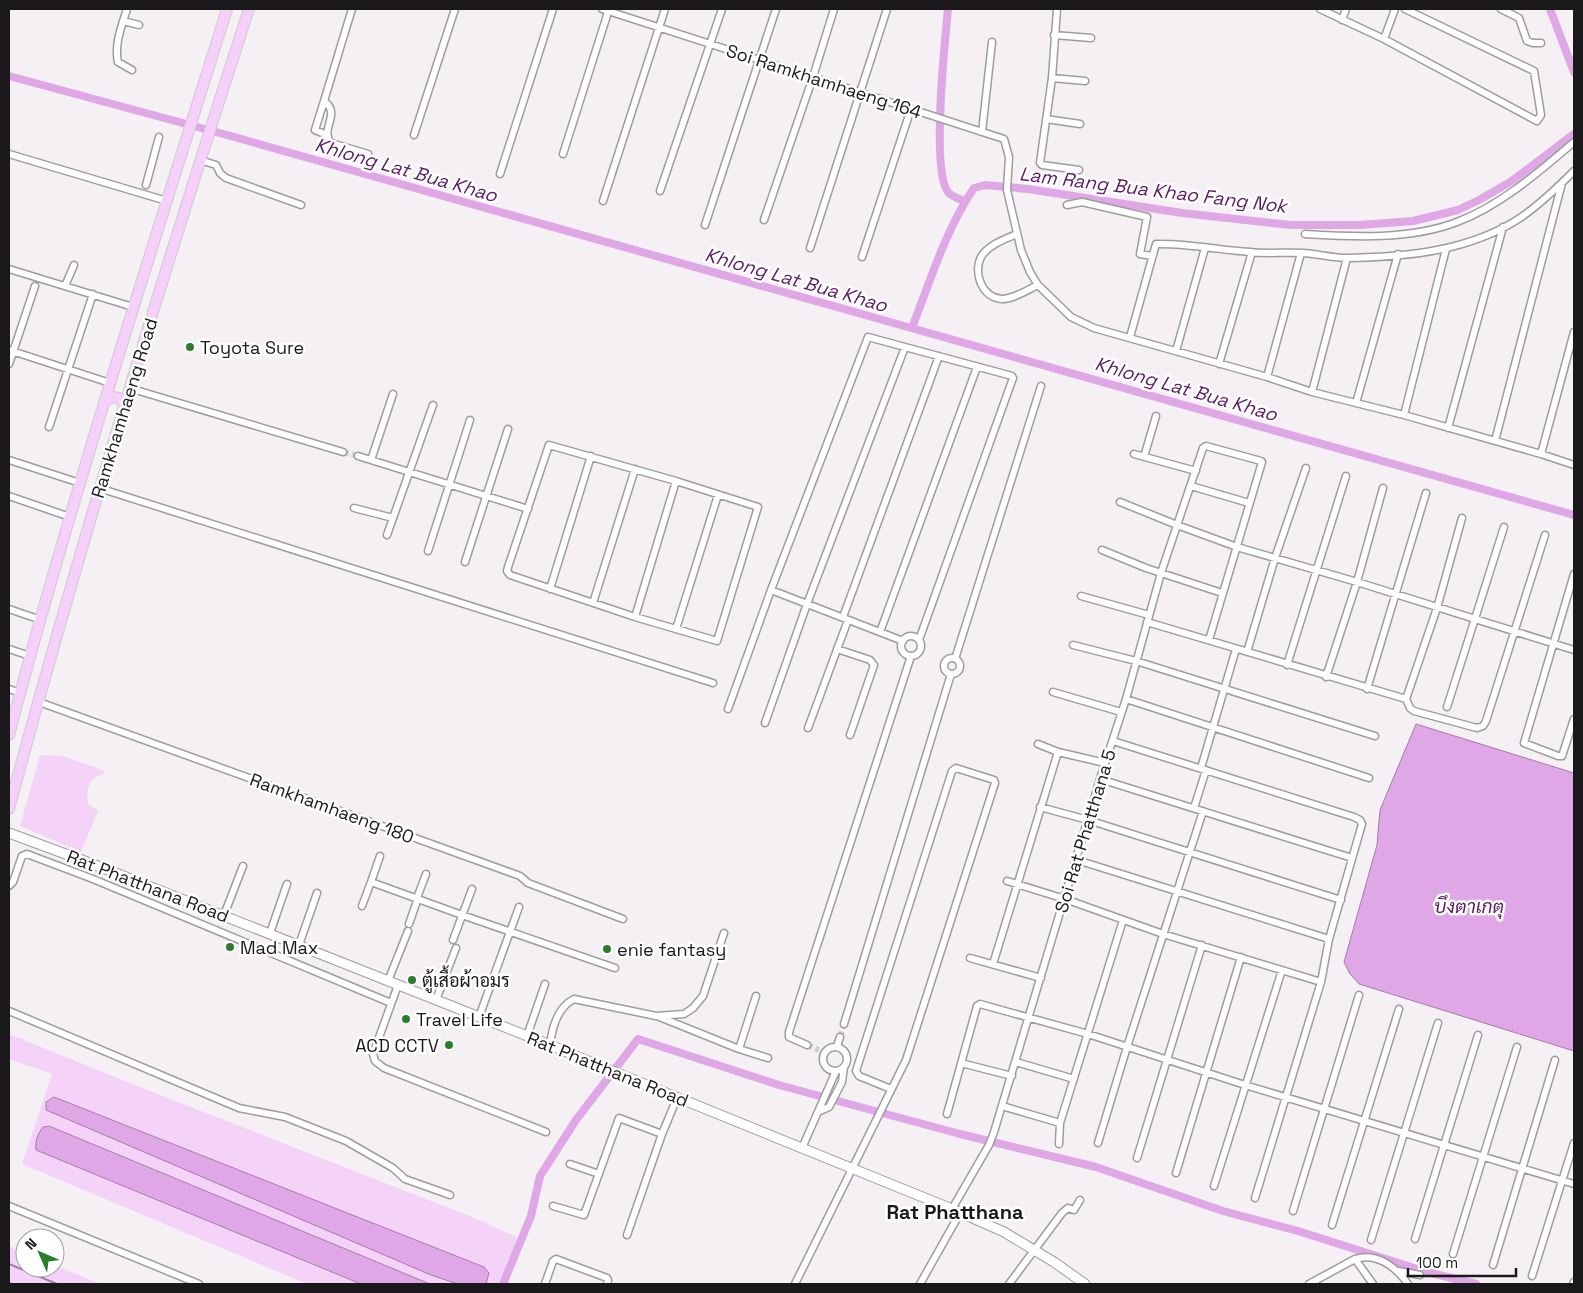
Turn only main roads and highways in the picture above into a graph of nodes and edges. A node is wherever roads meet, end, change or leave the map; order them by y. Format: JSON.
{"nodes":[{"id":1,"x":227,"y":9,"type":"edge"},
{"id":2,"x":249,"y":9,"type":"edge"},
{"id":3,"x":112,"y":378,"type":"junction"},
{"id":4,"x":131,"y":384,"type":"junction"},
{"id":5,"x":105,"y":401,"type":"junction"},
{"id":6,"x":124,"y":405,"type":"junction"},
{"id":7,"x":9,"y":736,"type":"edge"},
{"id":8,"x":9,"y":810,"type":"edge"}],
"edges":[{"from":1,"to":3,"type":"main road","name":"Ramkhamhaeng Road"},
{"from":2,"to":4,"type":"main road","name":"Ramkhamhaeng Road"},
{"from":3,"to":4,"type":"main road"},
{"from":3,"to":5,"type":"main road","name":"Ramkhamhaeng Road"},
{"from":4,"to":6,"type":"main road","name":"Ramkhamhaeng Road"},
{"from":5,"to":6,"type":"main road"},
{"from":5,"to":7,"type":"main road","name":"Ramkhamhaeng Road"},
{"from":6,"to":8,"type":"main road","name":"Ramkhamhaeng Road"}]}
